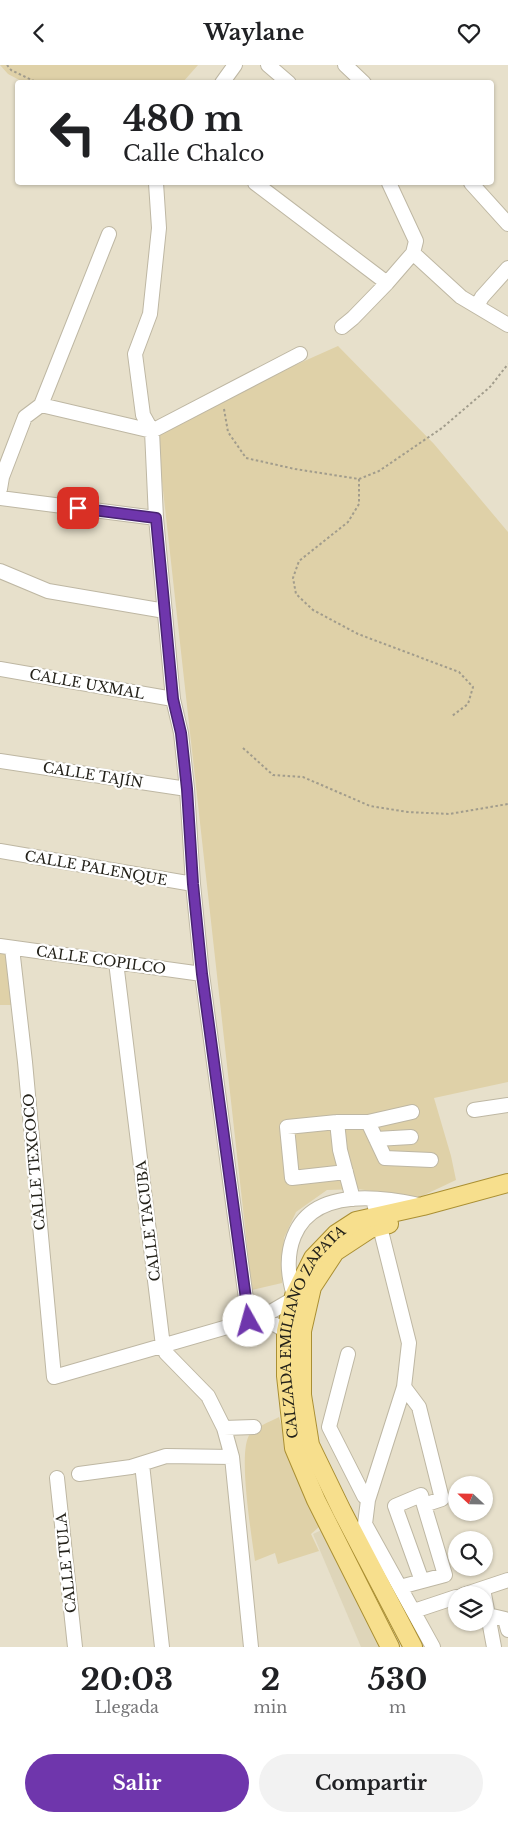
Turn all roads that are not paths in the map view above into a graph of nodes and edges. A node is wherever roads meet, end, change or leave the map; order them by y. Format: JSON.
{"nodes":[{"id":1,"x":235,"y":65,"type":"edge"},
{"id":2,"x":268,"y":65,"type":"edge"},
{"id":3,"x":345,"y":65,"type":"edge"},
{"id":4,"x":224,"y":80,"type":"edge"},
{"id":5,"x":286,"y":80,"type":"edge"},
{"id":6,"x":361,"y":80,"type":"edge"},
{"id":7,"x":156,"y":185,"type":"edge"},
{"id":8,"x":258,"y":185,"type":"edge"},
{"id":9,"x":389,"y":185,"type":"edge"},
{"id":10,"x":473,"y":185,"type":"edge"},
{"id":11,"x":508,"y":224,"type":"edge"},
{"id":12,"x":109,"y":234,"type":"dead end"},
{"id":13,"x":413,"y":253,"type":"junction"},
{"id":14,"x":508,"y":268,"type":"edge"},
{"id":15,"x":387,"y":283,"type":"junction"},
{"id":16,"x":477,"y":306,"type":"junction"},
{"id":17,"x":508,"y":325,"type":"edge"},
{"id":18,"x":342,"y":327,"type":"dead end"},
{"id":19,"x":300,"y":354,"type":"dead end"},
{"id":20,"x":41,"y":405,"type":"junction"},
{"id":21,"x":152,"y":431,"type":"junction"},
{"id":22,"x":0,"y":489,"type":"edge"},
{"id":23,"x":0,"y":498,"type":"edge"},
{"id":24,"x":156,"y":518,"type":"junction"},
{"id":25,"x":0,"y":571,"type":"edge"},
{"id":26,"x":165,"y":611,"type":"junction"},
{"id":27,"x":0,"y":669,"type":"edge"},
{"id":28,"x":173,"y":699,"type":"junction"},
{"id":29,"x":0,"y":761,"type":"edge"},
{"id":30,"x":187,"y":789,"type":"junction"},
{"id":31,"x":0,"y":851,"type":"edge"},
{"id":32,"x":193,"y":884,"type":"junction"},
{"id":33,"x":6,"y":947,"type":"edge"},
{"id":34,"x":116,"y":962,"type":"junction"},
{"id":35,"x":202,"y":974,"type":"junction"},
{"id":36,"x":508,"y":1105,"type":"edge"},
{"id":37,"x":474,"y":1110,"type":"dead end"},
{"id":38,"x":412,"y":1112,"type":"dead end"},
{"id":39,"x":337,"y":1122,"type":"junction"},
{"id":40,"x":368,"y":1122,"type":"junction"},
{"id":41,"x":411,"y":1137,"type":"dead end"},
{"id":42,"x":376,"y":1139,"type":"junction"},
{"id":43,"x":431,"y":1160,"type":"dead end"},
{"id":44,"x":346,"y":1172,"type":"junction"},
{"id":45,"x":508,"y":1183,"type":"edge"},
{"id":46,"x":508,"y":1192,"type":"edge"},
{"id":47,"x":353,"y":1199,"type":"junction"},
{"id":48,"x":377,"y":1214,"type":"junction"},
{"id":49,"x":294,"y":1297,"type":"junction"},
{"id":50,"x":262,"y":1317,"type":"junction"},
{"id":51,"x":249,"y":1321,"type":"junction"},
{"id":52,"x":286,"y":1331,"type":"junction"},
{"id":53,"x":163,"y":1346,"type":"junction"},
{"id":54,"x":348,"y":1354,"type":"dead end"},
{"id":55,"x":404,"y":1387,"type":"junction"},
{"id":56,"x":254,"y":1427,"type":"dead end"},
{"id":57,"x":224,"y":1428,"type":"junction"},
{"id":58,"x":232,"y":1457,"type":"junction"},
{"id":59,"x":142,"y":1465,"type":"junction"},
{"id":60,"x":79,"y":1474,"type":"dead end"},
{"id":61,"x":58,"y":1478,"type":"dead end"},
{"id":62,"x":368,"y":1501,"type":"junction"},
{"id":63,"x":424,"y":1505,"type":"junction"},
{"id":64,"x":508,"y":1580,"type":"edge"},
{"id":65,"x":422,"y":1581,"type":"junction"},
{"id":66,"x":491,"y":1586,"type":"edge"},
{"id":67,"x":400,"y":1587,"type":"junction"},
{"id":68,"x":448,"y":1600,"type":"edge"},
{"id":69,"x":414,"y":1611,"type":"junction"},
{"id":70,"x":493,"y":1616,"type":"edge"},
{"id":71,"x":491,"y":1631,"type":"edge"},
{"id":72,"x":508,"y":1631,"type":"edge"},
{"id":73,"x":75,"y":1647,"type":"edge"},
{"id":74,"x":162,"y":1647,"type":"edge"},
{"id":75,"x":251,"y":1647,"type":"edge"},
{"id":76,"x":390,"y":1647,"type":"edge"},
{"id":77,"x":413,"y":1647,"type":"edge"},
{"id":78,"x":433,"y":1647,"type":"edge"},
{"id":79,"x":494,"y":1647,"type":"edge"}],
"edges":[{"from":1,"to":4,"type":"street"},
{"from":2,"to":5,"type":"street"},
{"from":3,"to":6,"type":"street"},
{"from":7,"to":21,"type":"street"},
{"from":8,"to":15,"type":"street"},
{"from":9,"to":13,"type":"street"},
{"from":10,"to":11,"type":"street"},
{"from":12,"to":20,"type":"street"},
{"from":13,"to":15,"type":"street"},
{"from":13,"to":16,"type":"street"},
{"from":14,"to":16,"type":"street"},
{"from":15,"to":18,"type":"street"},
{"from":16,"to":17,"type":"street"},
{"from":19,"to":21,"type":"street"},
{"from":20,"to":21,"type":"street"},
{"from":20,"to":22,"type":"street"},
{"from":21,"to":24,"type":"street"},
{"from":23,"to":24,"type":"street"},
{"from":24,"to":26,"type":"street"},
{"from":25,"to":26,"type":"street"},
{"from":26,"to":28,"type":"street"},
{"from":27,"to":28,"type":"street","name":"CALLE UXMAL"},
{"from":28,"to":30,"type":"street"},
{"from":29,"to":30,"type":"street","name":"CALLE TAJÍN"},
{"from":30,"to":32,"type":"street"},
{"from":31,"to":32,"type":"street","name":"CALLE PALENQUE"},
{"from":32,"to":35,"type":"street"},
{"from":33,"to":34,"type":"street","name":"CALLE COPILCO"},
{"from":33,"to":53,"type":"street","name":"CALLE TEXCOCO"},
{"from":34,"to":35,"type":"street","name":"CALLE COPILCO"},
{"from":34,"to":53,"type":"street","name":"CALLE TACUBA"},
{"from":35,"to":51,"type":"street"},
{"from":36,"to":37,"type":"street"},
{"from":38,"to":40,"type":"street"},
{"from":39,"to":40,"type":"street"},
{"from":39,"to":44,"type":"street"},
{"from":39,"to":44,"type":"street"},
{"from":40,"to":42,"type":"street"},
{"from":41,"to":42,"type":"street"},
{"from":42,"to":43,"type":"street"},
{"from":44,"to":47,"type":"street"},
{"from":45,"to":48,"type":"main road","name":"CALZADA EMILIANO ZAPATA"},
{"from":46,"to":48,"type":"main road","name":"CALZADA EMILIANO ZAPATA"},
{"from":47,"to":48,"type":"street"},
{"from":47,"to":49,"type":"street"},
{"from":48,"to":49,"type":"main road","name":"CALZADA EMILIANO ZAPATA"},
{"from":48,"to":55,"type":"street"},
{"from":48,"to":77,"type":"main road","name":"CALZADA EMILIANO ZAPATA"},
{"from":49,"to":50,"type":"street"},
{"from":49,"to":52,"type":"main road","name":"CALZADA EMILIANO ZAPATA"},
{"from":50,"to":51,"type":"street"},
{"from":50,"to":52,"type":"street"},
{"from":51,"to":53,"type":"street"},
{"from":52,"to":76,"type":"main road","name":"CALZADA EMILIANO ZAPATA"},
{"from":53,"to":57,"type":"street"},
{"from":54,"to":62,"type":"street"},
{"from":55,"to":62,"type":"street"},
{"from":55,"to":63,"type":"street"},
{"from":56,"to":57,"type":"street"},
{"from":57,"to":58,"type":"street"},
{"from":58,"to":59,"type":"street"},
{"from":58,"to":75,"type":"street"},
{"from":59,"to":60,"type":"street"},
{"from":59,"to":74,"type":"street"},
{"from":61,"to":73,"type":"street","name":"CALLE TULA"},
{"from":62,"to":67,"type":"street"},
{"from":63,"to":65,"type":"street"},
{"from":63,"to":65,"type":"street"},
{"from":64,"to":66,"type":"street"},
{"from":65,"to":67,"type":"street"},
{"from":67,"to":69,"type":"street"},
{"from":68,"to":69,"type":"street"},
{"from":69,"to":78,"type":"street"},
{"from":70,"to":72,"type":"street"},
{"from":71,"to":79,"type":"street"}]}
